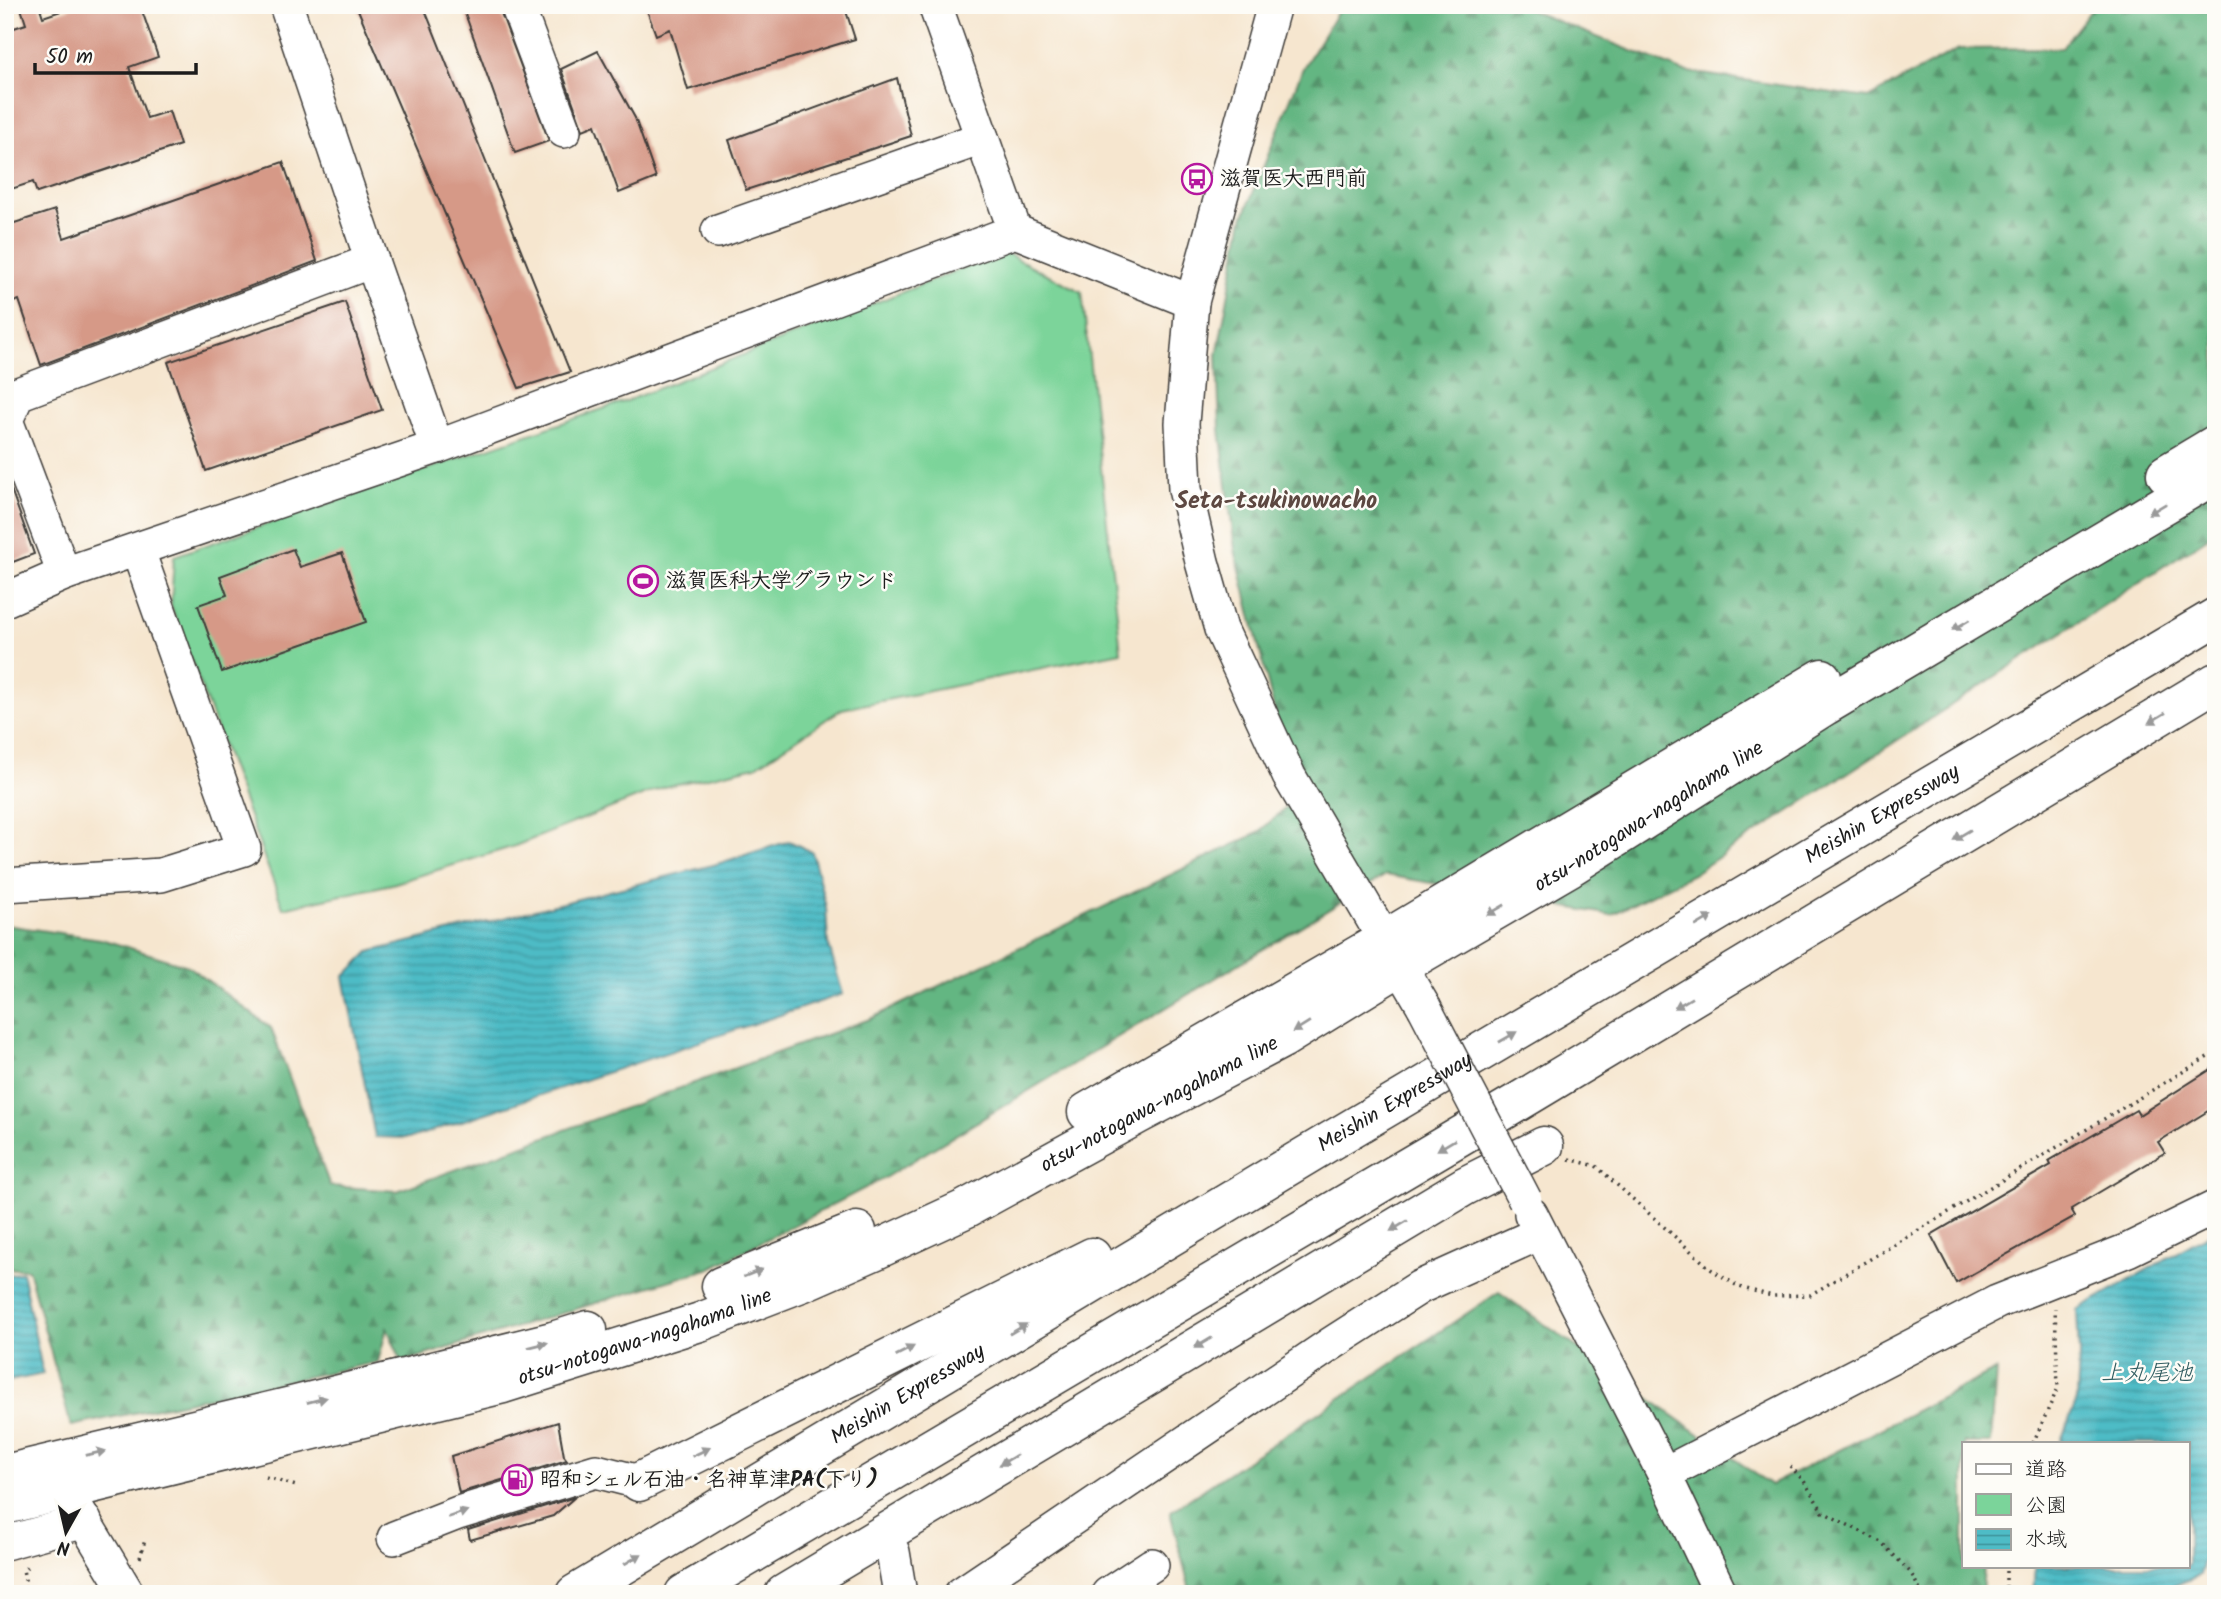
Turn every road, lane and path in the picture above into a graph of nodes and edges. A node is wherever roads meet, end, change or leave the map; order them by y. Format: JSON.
{"nodes":[{"id":1,"x":286,"y":5,"type":"edge"},
{"id":2,"x":517,"y":5,"type":"edge"},
{"id":3,"x":935,"y":5,"type":"edge"},
{"id":4,"x":1274,"y":5,"type":"edge"},
{"id":5,"x":564,"y":131,"type":"dead end"},
{"id":6,"x":982,"y":138,"type":"junction"},
{"id":7,"x":719,"y":231,"type":"dead end"},
{"id":8,"x":1015,"y":231,"type":"junction"},
{"id":9,"x":372,"y":261,"type":"junction"},
{"id":10,"x":1192,"y":302,"type":"junction"},
{"id":11,"x":2216,"y":444,"type":"edge"},
{"id":12,"x":437,"y":447,"type":"junction"},
{"id":13,"x":2216,"y":474,"type":"edge"},
{"id":14,"x":138,"y":551,"type":"junction"},
{"id":15,"x":64,"y":574,"type":"junction"},
{"id":16,"x":5,"y":600,"type":"edge"},
{"id":17,"x":2216,"y":617,"type":"edge"},
{"id":18,"x":2216,"y":682,"type":"edge"},
{"id":19,"x":5,"y":885,"type":"edge"},
{"id":20,"x":1394,"y":952,"type":"junction"},
{"id":21,"x":2216,"y":1052,"type":"edge"},
{"id":22,"x":1327,"y":1143,"type":"junction"},
{"id":23,"x":1556,"y":1152,"type":"joint"},
{"id":24,"x":2216,"y":1207,"type":"edge"},
{"id":25,"x":1540,"y":1233,"type":"junction"},
{"id":26,"x":2055,"y":1308,"type":"dead end"},
{"id":27,"x":2034,"y":1442,"type":"edge"},
{"id":28,"x":1790,"y":1466,"type":"dead end"},
{"id":29,"x":5,"y":1474,"type":"edge"},
{"id":30,"x":1664,"y":1474,"type":"junction"},
{"id":31,"x":266,"y":1477,"type":"dead end"},
{"id":32,"x":639,"y":1482,"type":"joint"},
{"id":33,"x":296,"y":1486,"type":"dead end"},
{"id":34,"x":70,"y":1492,"type":"junction"},
{"id":35,"x":5,"y":1505,"type":"edge"},
{"id":36,"x":394,"y":1538,"type":"dead end"},
{"id":37,"x":5,"y":1543,"type":"edge"},
{"id":38,"x":893,"y":1552,"type":"dead end"},
{"id":39,"x":1152,"y":1565,"type":"dead end"},
{"id":40,"x":2006,"y":1568,"type":"edge"},
{"id":41,"x":125,"y":1589,"type":"edge"},
{"id":42,"x":575,"y":1594,"type":"edge"},
{"id":43,"x":684,"y":1594,"type":"edge"},
{"id":44,"x":784,"y":1594,"type":"edge"},
{"id":45,"x":900,"y":1594,"type":"edge"},
{"id":46,"x":961,"y":1594,"type":"edge"},
{"id":47,"x":1108,"y":1594,"type":"edge"},
{"id":48,"x":1721,"y":1594,"type":"edge"},
{"id":49,"x":1922,"y":1594,"type":"edge"},
{"id":50,"x":2006,"y":1594,"type":"edge"}],
"edges":[{"from":1,"to":9,"type":"street"},
{"from":2,"to":5,"type":"street"},
{"from":3,"to":6,"type":"street"},
{"from":4,"to":10,"type":"street"},
{"from":6,"to":7,"type":"street"},
{"from":6,"to":8,"type":"street"},
{"from":8,"to":10,"type":"street"},
{"from":8,"to":12,"type":"street"},
{"from":9,"to":12,"type":"street"},
{"from":9,"to":15,"type":"street"},
{"from":10,"to":20,"type":"street"},
{"from":11,"to":20,"type":"main road","name":"otsu-notogawa-nagahama line"},
{"from":12,"to":14,"type":"street"},
{"from":13,"to":20,"type":"main road","name":"otsu-notogawa-nagahama line","one_way":true},
{"from":14,"to":15,"type":"street"},
{"from":14,"to":19,"type":"street"},
{"from":15,"to":16,"type":"street"},
{"from":22,"to":17,"type":"main road","name":"Meishin Expressway","one_way":true},
{"from":18,"to":43,"type":"main road","one_way":true},
{"from":20,"to":25,"type":"street","bridge":true},
{"from":20,"to":34,"type":"main road","name":"otsu-notogawa-nagahama line"},
{"from":21,"to":23,"type":"path"},
{"from":32,"to":22,"type":"main road","one_way":true},
{"from":42,"to":22,"type":"main road","name":"Meishin Expressway","one_way":true},
{"from":23,"to":44,"type":"main road","one_way":true},
{"from":24,"to":30,"type":"street"},
{"from":25,"to":30,"type":"street"},
{"from":25,"to":46,"type":"street"},
{"from":26,"to":27,"type":"path"},
{"from":28,"to":49,"type":"path"},
{"from":29,"to":34,"type":"main road","name":"otsu-notogawa-nagahama line"},
{"from":30,"to":48,"type":"street"},
{"from":31,"to":33,"type":"path"},
{"from":36,"to":32,"type":"street","one_way":true},
{"from":34,"to":35,"type":"main road","name":"otsu-notogawa-nagahama line"},
{"from":34,"to":37,"type":"street"},
{"from":34,"to":41,"type":"street"},
{"from":38,"to":45,"type":"street"},
{"from":39,"to":47,"type":"street"},
{"from":40,"to":50,"type":"path"}]}
